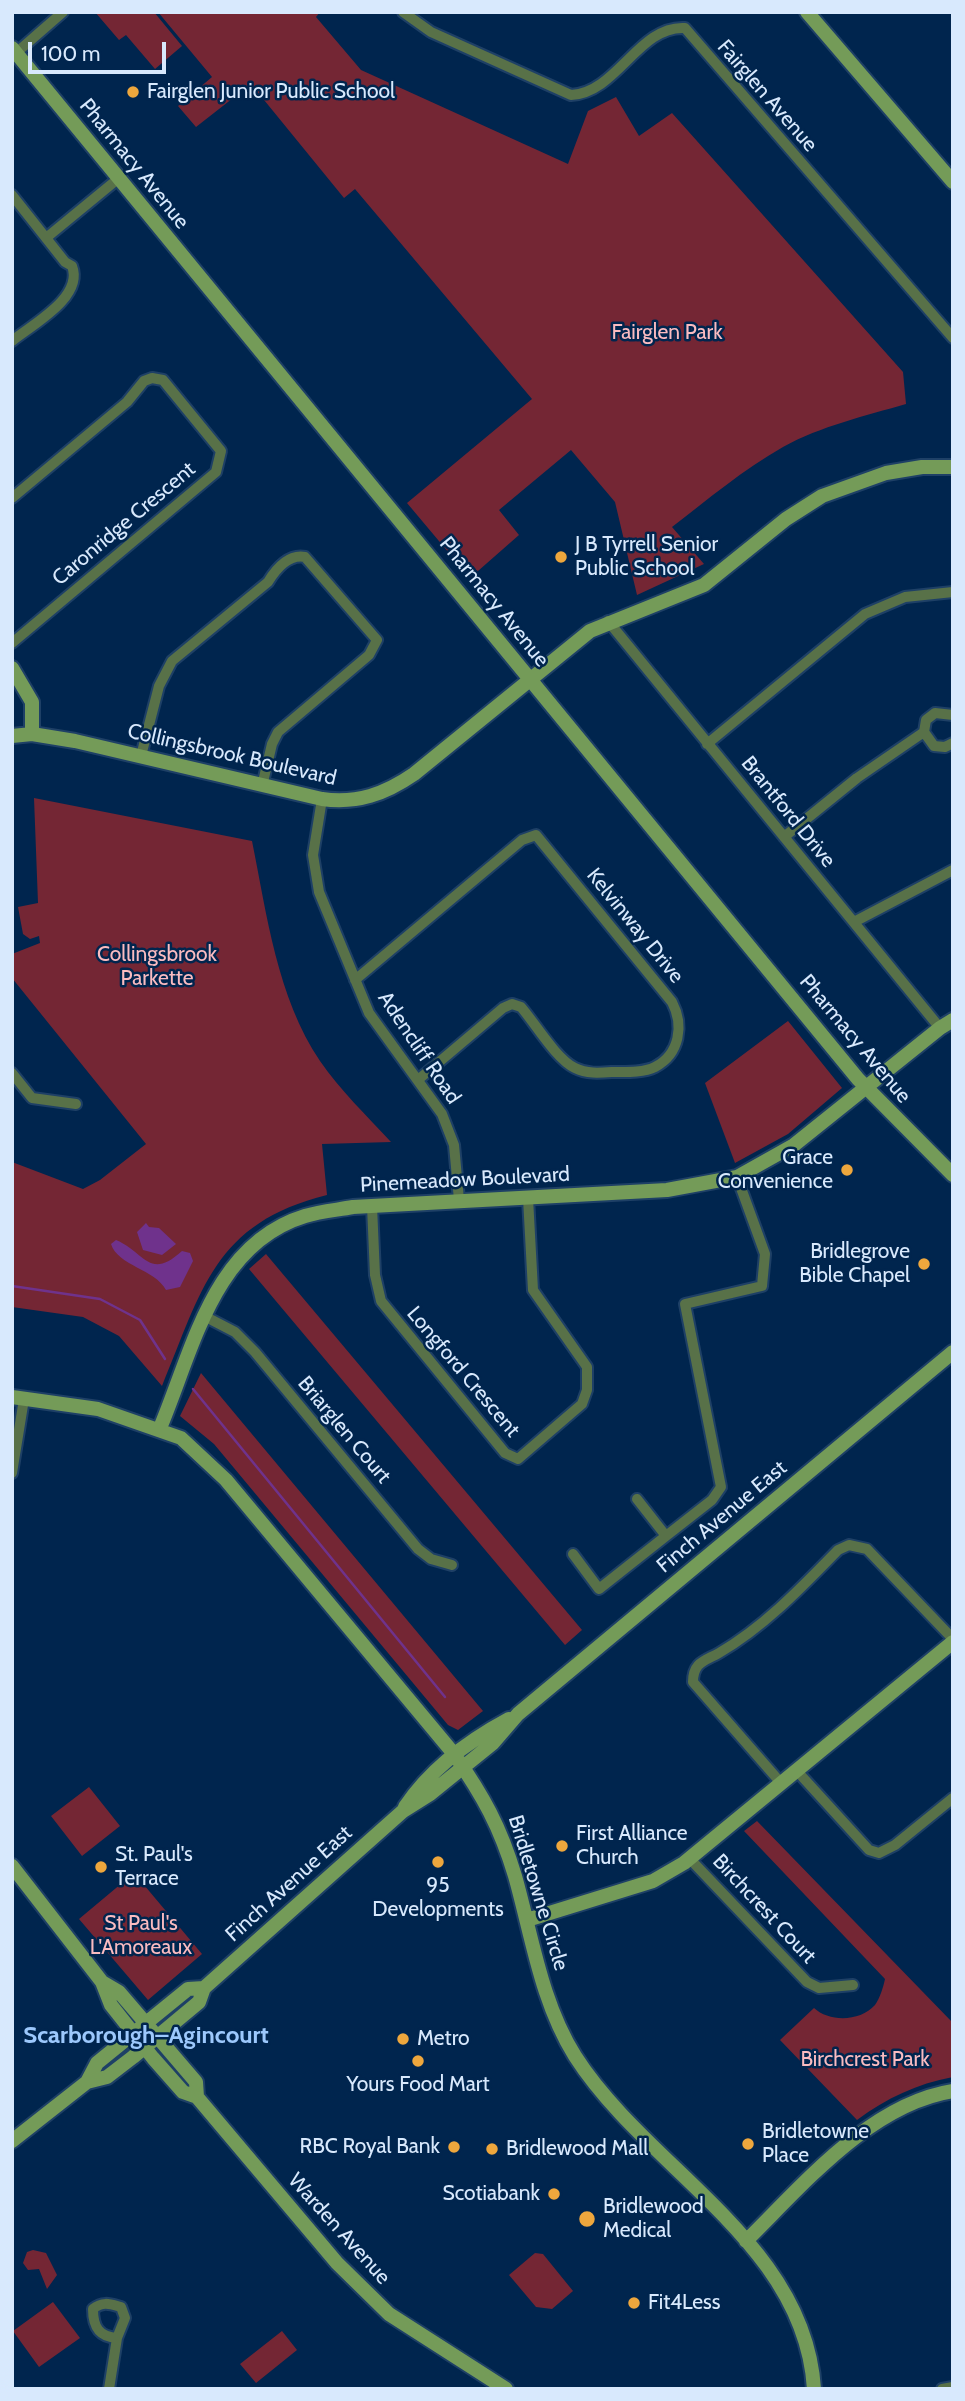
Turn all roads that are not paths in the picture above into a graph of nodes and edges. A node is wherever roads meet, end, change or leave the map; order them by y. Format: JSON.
{"nodes":[{"id":1,"x":63,"y":12,"type":"edge"},
{"id":2,"x":403,"y":12,"type":"edge"},
{"id":3,"x":807,"y":12,"type":"edge"},
{"id":4,"x":14,"y":50,"type":"edge"},
{"id":5,"x":119,"y":178,"type":"junction"},
{"id":6,"x":953,"y":181,"type":"edge"},
{"id":7,"x":12,"y":195,"type":"edge"},
{"id":8,"x":46,"y":238,"type":"junction"},
{"id":9,"x":953,"y":338,"type":"edge"},
{"id":10,"x":12,"y":341,"type":"edge"},
{"id":11,"x":953,"y":467,"type":"edge"},
{"id":12,"x":12,"y":498,"type":"edge"},
{"id":13,"x":953,"y":592,"type":"edge"},
{"id":14,"x":608,"y":621,"type":"junction"},
{"id":15,"x":12,"y":643,"type":"edge"},
{"id":16,"x":12,"y":668,"type":"edge"},
{"id":17,"x":529,"y":678,"type":"junction"},
{"id":18,"x":953,"y":715,"type":"edge"},
{"id":19,"x":924,"y":732,"type":"junction"},
{"id":20,"x":32,"y":734,"type":"junction"},
{"id":21,"x":12,"y":736,"type":"edge"},
{"id":22,"x":953,"y":743,"type":"edge"},
{"id":23,"x":707,"y":744,"type":"junction"},
{"id":24,"x":141,"y":756,"type":"junction"},
{"id":25,"x":262,"y":786,"type":"junction"},
{"id":26,"x":321,"y":799,"type":"junction"},
{"id":27,"x":784,"y":837,"type":"junction"},
{"id":28,"x":953,"y":870,"type":"edge"},
{"id":29,"x":854,"y":922,"type":"junction"},
{"id":30,"x":355,"y":980,"type":"junction"},
{"id":31,"x":946,"y":1024,"type":"edge"},
{"id":32,"x":12,"y":1073,"type":"edge"},
{"id":33,"x":419,"y":1079,"type":"junction"},
{"id":34,"x":866,"y":1088,"type":"junction"},
{"id":35,"x":76,"y":1104,"type":"dead end"},
{"id":36,"x":953,"y":1175,"type":"edge"},
{"id":37,"x":737,"y":1177,"type":"junction"},
{"id":38,"x":528,"y":1198,"type":"junction"},
{"id":39,"x":459,"y":1200,"type":"junction"},
{"id":40,"x":372,"y":1206,"type":"junction"},
{"id":41,"x":206,"y":1317,"type":"junction"},
{"id":42,"x":953,"y":1352,"type":"edge"},
{"id":43,"x":18,"y":1398,"type":"edge"},
{"id":44,"x":160,"y":1428,"type":"junction"},
{"id":45,"x":12,"y":1473,"type":"edge"},
{"id":46,"x":637,"y":1499,"type":"dead end"},
{"id":47,"x":666,"y":1536,"type":"junction"},
{"id":48,"x":573,"y":1554,"type":"dead end"},
{"id":49,"x":452,"y":1565,"type":"dead end"},
{"id":50,"x":953,"y":1641,"type":"edge"},
{"id":51,"x":519,"y":1714,"type":"junction"},
{"id":52,"x":454,"y":1754,"type":"junction"},
{"id":53,"x":464,"y":1768,"type":"junction"},
{"id":54,"x":797,"y":1771,"type":"junction"},
{"id":55,"x":781,"y":1783,"type":"junction"},
{"id":56,"x":953,"y":1798,"type":"edge"},
{"id":57,"x":403,"y":1811,"type":"junction"},
{"id":58,"x":690,"y":1859,"type":"junction"},
{"id":59,"x":12,"y":1866,"type":"edge"},
{"id":60,"x":527,"y":1920,"type":"junction"},
{"id":61,"x":853,"y":1986,"type":"dead end"},
{"id":62,"x":204,"y":1988,"type":"junction"},
{"id":63,"x":140,"y":2029,"type":"junction"},
{"id":64,"x":157,"y":2037,"type":"junction"},
{"id":65,"x":145,"y":2047,"type":"junction"},
{"id":66,"x":87,"y":2082,"type":"junction"},
{"id":67,"x":953,"y":2091,"type":"edge"},
{"id":68,"x":197,"y":2097,"type":"junction"},
{"id":69,"x":12,"y":2141,"type":"edge"},
{"id":70,"x":746,"y":2241,"type":"junction"},
{"id":71,"x":117,"y":2338,"type":"dead end"},
{"id":72,"x":953,"y":2388,"type":"edge"},
{"id":73,"x":109,"y":2389,"type":"edge"},
{"id":74,"x":506,"y":2389,"type":"edge"},
{"id":75,"x":814,"y":2389,"type":"edge"},
{"id":76,"x":942,"y":2389,"type":"edge"}],
"edges":[{"from":1,"to":4,"type":"street"},
{"from":2,"to":9,"type":"street","name":"Fairglen Avenue"},
{"from":3,"to":6,"type":"street"},
{"from":4,"to":5,"type":"street","name":"Pharmacy Avenue"},
{"from":5,"to":8,"type":"street"},
{"from":5,"to":17,"type":"street","name":"Pharmacy Avenue"},
{"from":7,"to":8,"type":"street"},
{"from":8,"to":10,"type":"street"},
{"from":11,"to":14,"type":"street","name":"Collingsbrook Boulevard"},
{"from":12,"to":15,"type":"street","name":"Caronridge Crescent"},
{"from":13,"to":23,"type":"street"},
{"from":14,"to":17,"type":"street","name":"Collingsbrook Boulevard"},
{"from":14,"to":23,"type":"street","name":"Brantford Drive"},
{"from":16,"to":20,"type":"street"},
{"from":17,"to":26,"type":"street","name":"Collingsbrook Boulevard"},
{"from":17,"to":34,"type":"street","name":"Pharmacy Avenue"},
{"from":18,"to":19,"type":"street"},
{"from":19,"to":22,"type":"street"},
{"from":19,"to":27,"type":"street"},
{"from":20,"to":21,"type":"street","name":"Collingsbrook Boulevard"},
{"from":20,"to":24,"type":"street","name":"Collingsbrook Boulevard"},
{"from":23,"to":27,"type":"street","name":"Brantford Drive"},
{"from":24,"to":25,"type":"street","name":"Collingsbrook Boulevard"},
{"from":24,"to":25,"type":"street"},
{"from":25,"to":26,"type":"street","name":"Collingsbrook Boulevard"},
{"from":26,"to":30,"type":"street","name":"Adencliff Road"},
{"from":27,"to":29,"type":"street","name":"Brantford Drive"},
{"from":28,"to":29,"type":"street"},
{"from":29,"to":31,"type":"street","name":"Brantford Drive"},
{"from":30,"to":33,"type":"street","name":"Adencliff Road"},
{"from":30,"to":33,"type":"street","name":"Kelvinway Drive"},
{"from":31,"to":34,"type":"street","name":"Pinemeadow Boulevard"},
{"from":32,"to":35,"type":"street"},
{"from":33,"to":39,"type":"street","name":"Adencliff Road"},
{"from":34,"to":36,"type":"street","name":"Pharmacy Avenue"},
{"from":34,"to":37,"type":"street","name":"Pinemeadow Boulevard"},
{"from":37,"to":38,"type":"street","name":"Pinemeadow Boulevard"},
{"from":37,"to":47,"type":"street"},
{"from":38,"to":39,"type":"street","name":"Pinemeadow Boulevard"},
{"from":38,"to":40,"type":"street","name":"Longford Crescent"},
{"from":39,"to":40,"type":"street","name":"Pinemeadow Boulevard"},
{"from":40,"to":41,"type":"street","name":"Pinemeadow Boulevard"},
{"from":41,"to":44,"type":"street","name":"Pinemeadow Boulevard"},
{"from":41,"to":49,"type":"street","name":"Briarglen Court"},
{"from":42,"to":51,"type":"street","name":"Finch Avenue East"},
{"from":43,"to":44,"type":"street","name":"Bridletowne Circle"},
{"from":43,"to":45,"type":"street"},
{"from":44,"to":52,"type":"street","name":"Bridletowne Circle"},
{"from":46,"to":47,"type":"street"},
{"from":47,"to":48,"type":"street"},
{"from":50,"to":54,"type":"street"},
{"from":50,"to":55,"type":"street"},
{"from":51,"to":52,"type":"street","name":"Finch Avenue East"},
{"from":51,"to":53,"type":"street","name":"Finch Avenue East"},
{"from":52,"to":53,"type":"street","name":"Bridletowne Circle"},
{"from":52,"to":57,"type":"street","name":"Finch Avenue East"},
{"from":53,"to":57,"type":"street","name":"Finch Avenue East"},
{"from":53,"to":60,"type":"street","name":"Bridletowne Circle"},
{"from":54,"to":55,"type":"street"},
{"from":54,"to":56,"type":"street"},
{"from":55,"to":58,"type":"street"},
{"from":57,"to":62,"type":"street","name":"Finch Avenue East"},
{"from":58,"to":60,"type":"street"},
{"from":58,"to":61,"type":"street","name":"Birchcrest Court"},
{"from":59,"to":63,"type":"street","name":"Warden Avenue"},
{"from":60,"to":70,"type":"street","name":"Bridletowne Circle"},
{"from":62,"to":63,"type":"street","name":"Finch Avenue East"},
{"from":62,"to":64,"type":"street","name":"Finch Avenue East"},
{"from":63,"to":64,"type":"street","name":"Warden Avenue"},
{"from":63,"to":65,"type":"street","name":"Warden Avenue"},
{"from":63,"to":66,"type":"street","name":"Finch Avenue East"},
{"from":64,"to":65,"type":"street","name":"Finch Avenue East"},
{"from":64,"to":68,"type":"street","name":"Warden Avenue"},
{"from":65,"to":66,"type":"street","name":"Finch Avenue East"},
{"from":65,"to":68,"type":"street","name":"Warden Avenue"},
{"from":66,"to":69,"type":"street","name":"Finch Avenue East"},
{"from":67,"to":70,"type":"street"},
{"from":68,"to":74,"type":"street","name":"Warden Avenue"},
{"from":70,"to":75,"type":"street","name":"Bridletowne Circle"},
{"from":71,"to":73,"type":"street"},
{"from":72,"to":76,"type":"street"}]}
